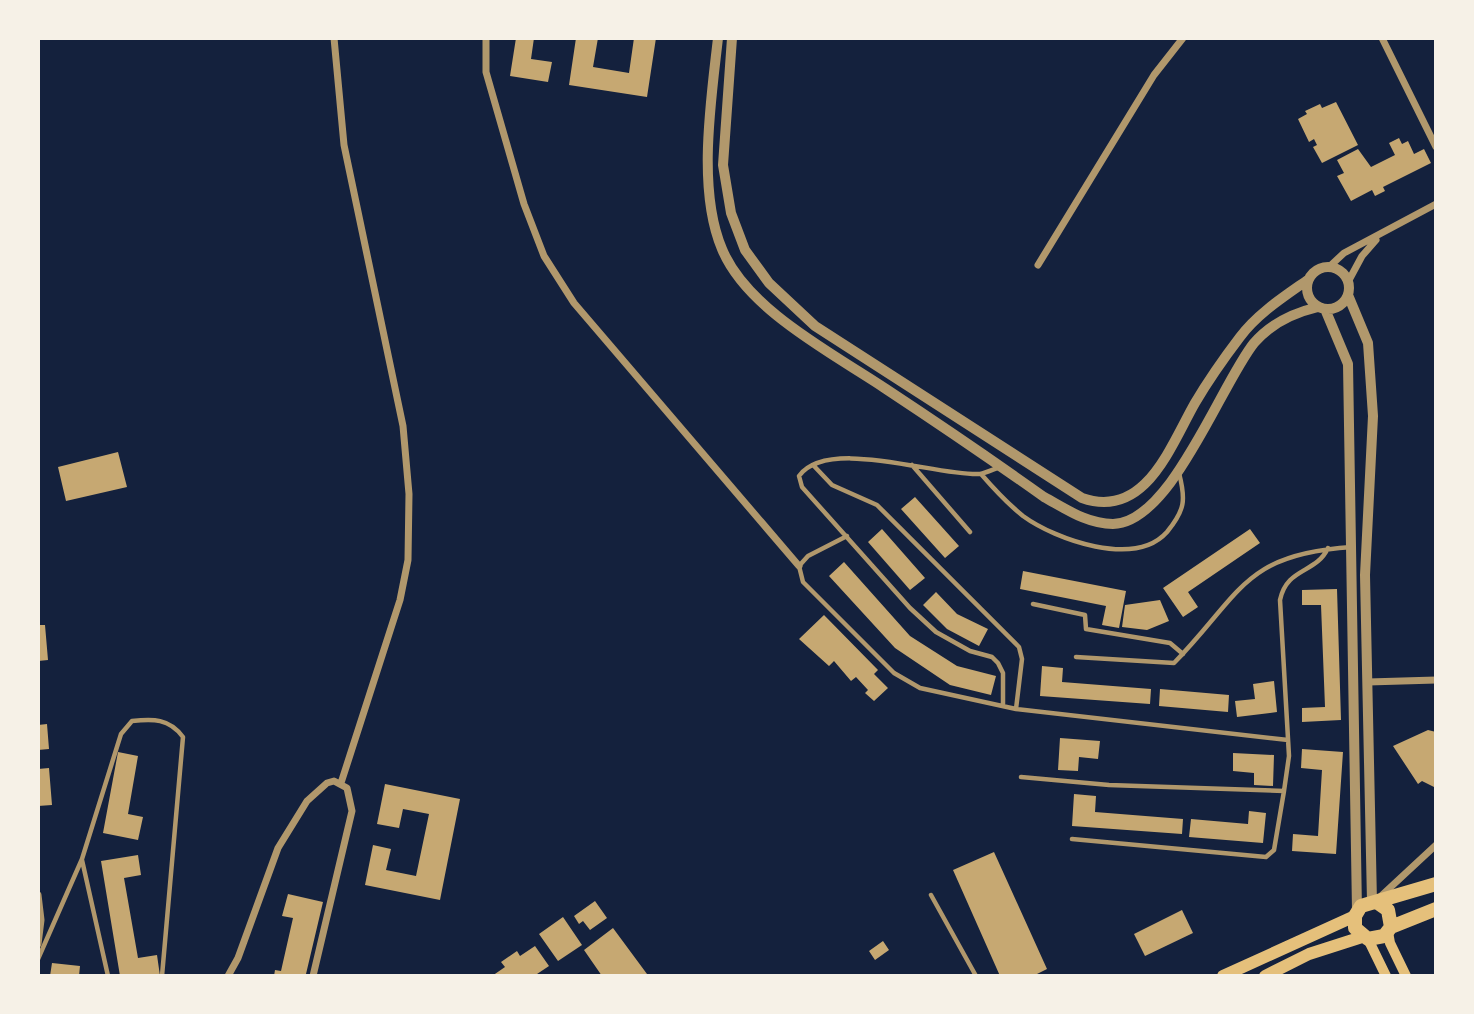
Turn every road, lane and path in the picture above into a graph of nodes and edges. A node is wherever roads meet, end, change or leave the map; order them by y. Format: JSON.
{"nodes":[{"id":1,"x":334,"y":38,"type":"edge"},
{"id":2,"x":485,"y":38,"type":"edge"},
{"id":3,"x":718,"y":38,"type":"edge"},
{"id":4,"x":732,"y":38,"type":"edge"},
{"id":5,"x":1183,"y":38,"type":"edge"},
{"id":6,"x":1382,"y":38,"type":"edge"},
{"id":7,"x":1436,"y":147,"type":"edge"},
{"id":8,"x":1436,"y":204,"type":"edge"},
{"id":9,"x":1382,"y":234,"type":"junction"},
{"id":10,"x":1038,"y":265,"type":"dead end"},
{"id":11,"x":1329,"y":267,"type":"junction"},
{"id":12,"x":1309,"y":279,"type":"junction"},
{"id":13,"x":1348,"y":282,"type":"junction"},
{"id":14,"x":1348,"y":295,"type":"junction"},
{"id":15,"x":1321,"y":308,"type":"junction"},
{"id":16,"x":912,"y":464,"type":"junction"},
{"id":17,"x":814,"y":466,"type":"junction"},
{"id":18,"x":1001,"y":466,"type":"junction"},
{"id":19,"x":1178,"y":471,"type":"junction"},
{"id":20,"x":981,"y":474,"type":"junction"},
{"id":21,"x":970,"y":533,"type":"dead end"},
{"id":22,"x":847,"y":536,"type":"junction"},
{"id":23,"x":1353,"y":547,"type":"junction"},
{"id":24,"x":1328,"y":548,"type":"junction"},
{"id":25,"x":799,"y":566,"type":"junction"},
{"id":26,"x":1033,"y":604,"type":"dead end"},
{"id":27,"x":1183,"y":654,"type":"junction"},
{"id":28,"x":1076,"y":657,"type":"dead end"},
{"id":29,"x":1436,"y":680,"type":"edge"},
{"id":30,"x":1368,"y":681,"type":"junction"},
{"id":31,"x":1003,"y":706,"type":"junction"},
{"id":32,"x":1016,"y":709,"type":"junction"},
{"id":33,"x":1288,"y":740,"type":"junction"},
{"id":34,"x":1021,"y":777,"type":"dead end"},
{"id":35,"x":341,"y":783,"type":"junction"},
{"id":36,"x":1284,"y":791,"type":"junction"},
{"id":37,"x":1072,"y":839,"type":"dead end"},
{"id":38,"x":1436,"y":845,"type":"edge"},
{"id":39,"x":82,"y":859,"type":"junction"},
{"id":40,"x":1436,"y":884,"type":"edge"},
{"id":41,"x":38,"y":895,"type":"edge"},
{"id":42,"x":931,"y":895,"type":"dead end"},
{"id":43,"x":1375,"y":902,"type":"junction"},
{"id":44,"x":1436,"y":909,"type":"edge"},
{"id":45,"x":1356,"y":913,"type":"junction"},
{"id":46,"x":1390,"y":929,"type":"junction"},
{"id":47,"x":1365,"y":938,"type":"junction"},
{"id":48,"x":38,"y":944,"type":"edge"},
{"id":49,"x":38,"y":959,"type":"edge"},
{"id":50,"x":108,"y":975,"type":"edge"},
{"id":51,"x":162,"y":975,"type":"edge"},
{"id":52,"x":228,"y":975,"type":"edge"},
{"id":53,"x":313,"y":975,"type":"edge"},
{"id":54,"x":976,"y":975,"type":"edge"},
{"id":55,"x":1223,"y":975,"type":"edge"},
{"id":56,"x":1265,"y":975,"type":"edge"},
{"id":57,"x":1386,"y":975,"type":"edge"},
{"id":58,"x":1406,"y":975,"type":"edge"}],
"edges":[{"from":1,"to":35,"type":"street"},
{"from":2,"to":25,"type":"street"},
{"from":3,"to":18,"type":"street"},
{"from":4,"to":12,"type":"street"},
{"from":5,"to":10,"type":"street"},
{"from":6,"to":7,"type":"street"},
{"from":8,"to":9,"type":"street"},
{"from":9,"to":11,"type":"street"},
{"from":9,"to":13,"type":"street"},
{"from":11,"to":12,"type":"street"},
{"from":11,"to":13,"type":"street"},
{"from":12,"to":15,"type":"street"},
{"from":13,"to":14,"type":"street"},
{"from":14,"to":15,"type":"street"},
{"from":14,"to":30,"type":"street"},
{"from":15,"to":19,"type":"street"},
{"from":15,"to":23,"type":"street"},
{"from":16,"to":17,"type":"lane"},
{"from":16,"to":20,"type":"lane"},
{"from":16,"to":21,"type":"lane"},
{"from":17,"to":22,"type":"lane"},
{"from":17,"to":32,"type":"lane"},
{"from":18,"to":19,"type":"street"},
{"from":18,"to":20,"type":"lane"},
{"from":19,"to":20,"type":"lane"},
{"from":22,"to":25,"type":"lane"},
{"from":22,"to":31,"type":"lane"},
{"from":23,"to":24,"type":"lane"},
{"from":23,"to":45,"type":"street"},
{"from":24,"to":27,"type":"lane"},
{"from":24,"to":33,"type":"lane"},
{"from":25,"to":31,"type":"lane"},
{"from":26,"to":27,"type":"lane"},
{"from":27,"to":28,"type":"lane"},
{"from":29,"to":30,"type":"street"},
{"from":30,"to":43,"type":"street"},
{"from":31,"to":32,"type":"lane"},
{"from":32,"to":33,"type":"lane"},
{"from":33,"to":36,"type":"lane"},
{"from":34,"to":36,"type":"lane"},
{"from":35,"to":52,"type":"street"},
{"from":35,"to":53,"type":"street"},
{"from":36,"to":37,"type":"lane"},
{"from":38,"to":43,"type":"street"},
{"from":39,"to":49,"type":"lane"},
{"from":39,"to":50,"type":"lane"},
{"from":39,"to":51,"type":"lane"},
{"from":40,"to":43,"type":"highway"},
{"from":41,"to":48,"type":"street"},
{"from":42,"to":54,"type":"lane"},
{"from":43,"to":45,"type":"highway"},
{"from":43,"to":46,"type":"highway"},
{"from":44,"to":46,"type":"highway"},
{"from":45,"to":47,"type":"highway"},
{"from":45,"to":55,"type":"main road"},
{"from":46,"to":47,"type":"highway"},
{"from":46,"to":58,"type":"main road"},
{"from":47,"to":56,"type":"main road"},
{"from":47,"to":57,"type":"main road"}]}
